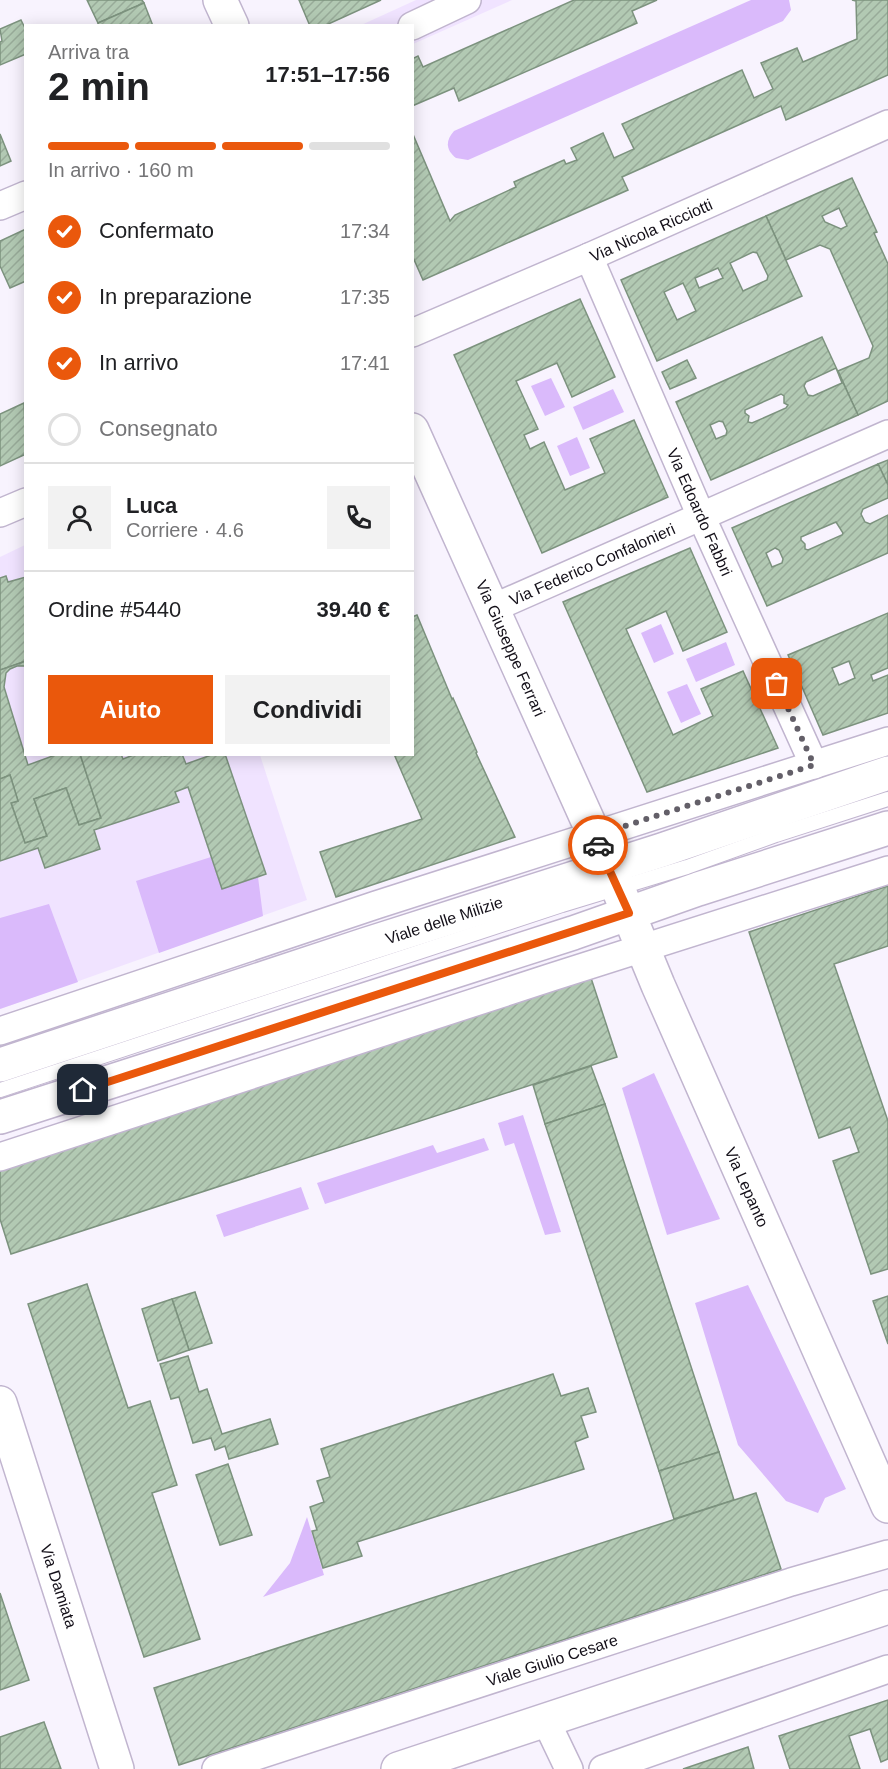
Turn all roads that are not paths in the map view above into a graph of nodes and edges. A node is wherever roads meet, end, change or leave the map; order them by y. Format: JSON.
{"nodes":[{"id":1,"x":220,"y":0,"type":"edge"},
{"id":2,"x":467,"y":0,"type":"edge"},
{"id":3,"x":231,"y":24,"type":"edge"},
{"id":4,"x":414,"y":25,"type":"edge"},
{"id":5,"x":888,"y":124,"type":"edge"},
{"id":6,"x":24,"y":196,"type":"edge"},
{"id":7,"x":0,"y":206,"type":"edge"},
{"id":8,"x":589,"y":257,"type":"junction"},
{"id":9,"x":414,"y":332,"type":"edge"},
{"id":10,"x":414,"y":434,"type":"edge"},
{"id":11,"x":888,"y":434,"type":"edge"},
{"id":12,"x":24,"y":503,"type":"edge"},
{"id":13,"x":0,"y":513,"type":"edge"},
{"id":14,"x":701,"y":516,"type":"junction"},
{"id":15,"x":493,"y":608,"type":"junction"},
{"id":16,"x":888,"y":741,"type":"edge"},
{"id":17,"x":814,"y":765,"type":"junction"},
{"id":18,"x":888,"y":773,"type":"edge"},
{"id":19,"x":888,"y":799,"type":"edge"},
{"id":20,"x":888,"y":828,"type":"edge"},
{"id":21,"x":594,"y":836,"type":"junction"},
{"id":22,"x":888,"y":870,"type":"edge"},
{"id":23,"x":618,"y":889,"type":"junction"},
{"id":24,"x":376,"y":905,"type":"junction"},
{"id":25,"x":364,"y":945,"type":"junction"},
{"id":26,"x":643,"y":948,"type":"junction"},
{"id":27,"x":240,"y":951,"type":"junction"},
{"id":28,"x":274,"y":974,"type":"junction"},
{"id":29,"x":86,"y":1003,"type":"junction"},
{"id":30,"x":131,"y":1022,"type":"junction"},
{"id":31,"x":0,"y":1031,"type":"edge"},
{"id":32,"x":0,"y":1065,"type":"edge"},
{"id":33,"x":0,"y":1090,"type":"edge"},
{"id":34,"x":0,"y":1117,"type":"edge"},
{"id":35,"x":0,"y":1157,"type":"edge"},
{"id":36,"x":0,"y":1403,"type":"edge"},
{"id":37,"x":888,"y":1506,"type":"edge"},
{"id":38,"x":888,"y":1554,"type":"edge"},
{"id":39,"x":888,"y":1607,"type":"edge"},
{"id":40,"x":888,"y":1669,"type":"edge"},
{"id":41,"x":546,"y":1720,"type":"junction"},
{"id":42,"x":117,"y":1769,"type":"edge"},
{"id":43,"x":216,"y":1769,"type":"edge"},
{"id":44,"x":398,"y":1769,"type":"edge"},
{"id":45,"x":569,"y":1769,"type":"edge"},
{"id":46,"x":603,"y":1769,"type":"edge"}],
"edges":[{"from":1,"to":3,"type":"street"},
{"from":2,"to":4,"type":"street"},
{"from":5,"to":8,"type":"street","name":"Via Nicola Ricciotti"},
{"from":6,"to":7,"type":"street"},
{"from":8,"to":9,"type":"street","name":"Via Nicola Ricciotti"},
{"from":8,"to":14,"type":"street","name":"Via Edoardo Fabbri"},
{"from":10,"to":15,"type":"street","name":"Via Giuseppe Ferrari"},
{"from":11,"to":14,"type":"street","name":"Via Federico Confalonieri"},
{"from":12,"to":13,"type":"street"},
{"from":14,"to":15,"type":"street","name":"Via Federico Confalonieri"},
{"from":14,"to":17,"type":"street","name":"Via Edoardo Fabbri"},
{"from":15,"to":21,"type":"street","name":"Via Giuseppe Ferrari"},
{"from":16,"to":17,"type":"street","name":"Viale delle Milizie"},
{"from":17,"to":21,"type":"street","name":"Viale delle Milizie"},
{"from":18,"to":23,"type":"street","name":"Viale delle Milizie"},
{"from":19,"to":23,"type":"lane","name":"Viale delle Milizie"},
{"from":20,"to":23,"type":"street","name":"Viale delle Milizie"},
{"from":21,"to":23,"type":"street","name":"Via Giuseppe Ferrari"},
{"from":21,"to":24,"type":"street","name":"Viale delle Milizie"},
{"from":22,"to":26,"type":"street"},
{"from":23,"to":25,"type":"street","name":"Viale delle Milizie"},
{"from":23,"to":26,"type":"street","name":"Via Lepanto"},
{"from":23,"to":33,"type":"lane","name":"Viale delle Milizie"},
{"from":23,"to":34,"type":"street","name":"Viale delle Milizie"},
{"from":24,"to":25,"type":"street"},
{"from":24,"to":27,"type":"street","name":"Viale delle Milizie"},
{"from":25,"to":28,"type":"street","name":"Viale delle Milizie"},
{"from":26,"to":35,"type":"street"},
{"from":26,"to":37,"type":"street","name":"Via Lepanto"},
{"from":27,"to":28,"type":"street"},
{"from":27,"to":29,"type":"street","name":"Viale delle Milizie"},
{"from":28,"to":30,"type":"street","name":"Viale delle Milizie"},
{"from":29,"to":30,"type":"street"},
{"from":29,"to":31,"type":"street","name":"Viale delle Milizie"},
{"from":30,"to":32,"type":"street","name":"Viale delle Milizie"},
{"from":36,"to":42,"type":"street","name":"Via Damiata"},
{"from":38,"to":43,"type":"street","name":"Viale Giulio Cesare"},
{"from":39,"to":41,"type":"street"},
{"from":40,"to":46,"type":"street"},
{"from":41,"to":44,"type":"street"},
{"from":41,"to":45,"type":"street"}]}
